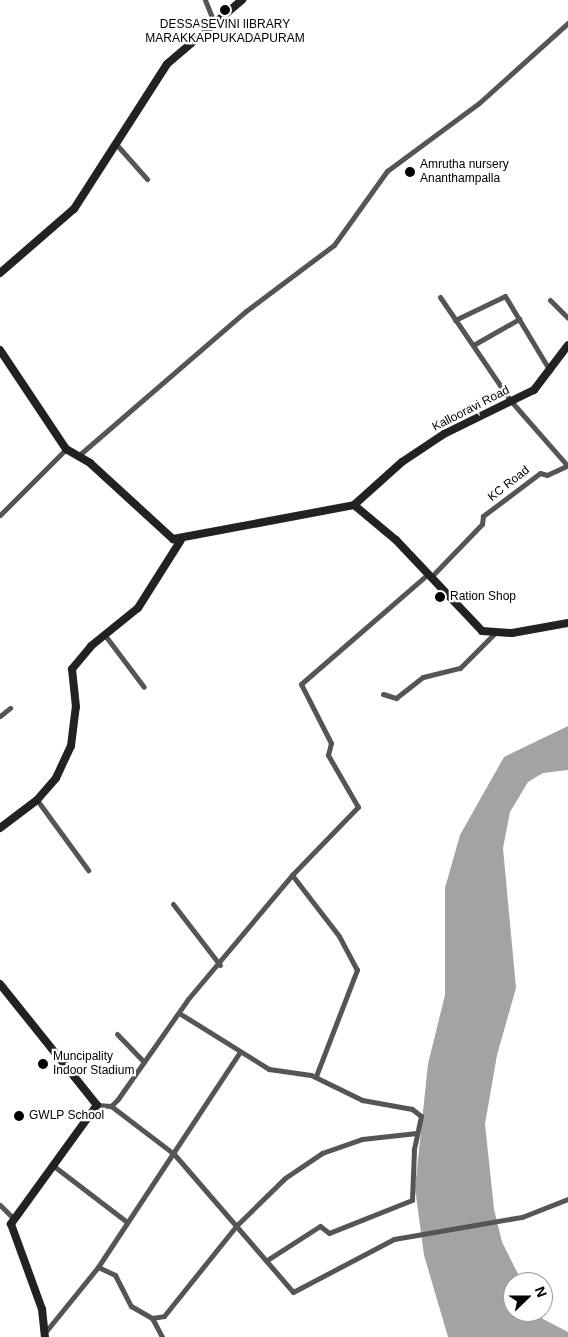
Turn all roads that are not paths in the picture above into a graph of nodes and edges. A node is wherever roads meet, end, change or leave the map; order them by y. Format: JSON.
{"nodes":[{"id":1,"x":205,"y":0,"type":"edge"},
{"id":2,"x":242,"y":0,"type":"edge"},
{"id":3,"x":568,"y":23,"type":"edge"},
{"id":4,"x":216,"y":26,"type":"junction"},
{"id":5,"x":116,"y":144,"type":"junction"},
{"id":6,"x":147,"y":179,"type":"dead end"},
{"id":7,"x":0,"y":273,"type":"edge"},
{"id":8,"x":440,"y":297,"type":"dead end"},
{"id":9,"x":550,"y":300,"type":"dead end"},
{"id":10,"x":568,"y":318,"type":"edge"},
{"id":11,"x":518,"y":319,"type":"junction"},
{"id":12,"x":455,"y":320,"type":"junction"},
{"id":13,"x":475,"y":344,"type":"junction"},
{"id":14,"x":568,"y":345,"type":"edge"},
{"id":15,"x":0,"y":350,"type":"edge"},
{"id":16,"x":550,"y":371,"type":"junction"},
{"id":17,"x":510,"y":400,"type":"junction"},
{"id":18,"x":66,"y":449,"type":"junction"},
{"id":19,"x":78,"y":456,"type":"junction"},
{"id":20,"x":567,"y":465,"type":"edge"},
{"id":21,"x":354,"y":506,"type":"junction"},
{"id":22,"x":0,"y":515,"type":"edge"},
{"id":23,"x":181,"y":540,"type":"junction"},
{"id":24,"x":428,"y":577,"type":"junction"},
{"id":25,"x":568,"y":623,"type":"edge"},
{"id":26,"x":104,"y":634,"type":"junction"},
{"id":27,"x":494,"y":634,"type":"junction"},
{"id":28,"x":144,"y":687,"type":"dead end"},
{"id":29,"x":382,"y":694,"type":"dead end"},
{"id":30,"x":10,"y":708,"type":"dead end"},
{"id":31,"x":0,"y":716,"type":"edge"},
{"id":32,"x":37,"y":800,"type":"junction"},
{"id":33,"x":0,"y":828,"type":"edge"},
{"id":34,"x":88,"y":870,"type":"dead end"},
{"id":35,"x":292,"y":875,"type":"junction"},
{"id":36,"x":173,"y":904,"type":"dead end"},
{"id":37,"x":220,"y":965,"type":"junction"},
{"id":38,"x":0,"y":984,"type":"edge"},
{"id":39,"x":179,"y":1013,"type":"junction"},
{"id":40,"x":117,"y":1034,"type":"dead end"},
{"id":41,"x":239,"y":1053,"type":"junction"},
{"id":42,"x":144,"y":1062,"type":"junction"},
{"id":43,"x":316,"y":1076,"type":"junction"},
{"id":44,"x":97,"y":1105,"type":"junction"},
{"id":45,"x":110,"y":1106,"type":"junction"},
{"id":46,"x":416,"y":1133,"type":"junction"},
{"id":47,"x":174,"y":1154,"type":"junction"},
{"id":48,"x":55,"y":1167,"type":"junction"},
{"id":49,"x":568,"y":1199,"type":"edge"},
{"id":50,"x":0,"y":1205,"type":"edge"},
{"id":51,"x":14,"y":1219,"type":"junction"},
{"id":52,"x":127,"y":1222,"type":"junction"},
{"id":53,"x":237,"y":1225,"type":"junction"},
{"id":54,"x":267,"y":1260,"type":"junction"},
{"id":55,"x":98,"y":1267,"type":"junction"},
{"id":56,"x":152,"y":1318,"type":"junction"},
{"id":57,"x":46,"y":1334,"type":"edge"},
{"id":58,"x":162,"y":1337,"type":"edge"}],
"edges":[{"from":1,"to":4,"type":"street"},
{"from":2,"to":4,"type":"main road"},
{"from":3,"to":19,"type":"street"},
{"from":4,"to":5,"type":"main road"},
{"from":5,"to":6,"type":"street"},
{"from":5,"to":7,"type":"main road"},
{"from":8,"to":12,"type":"street"},
{"from":9,"to":10,"type":"street"},
{"from":11,"to":12,"type":"street"},
{"from":11,"to":13,"type":"street"},
{"from":11,"to":16,"type":"street"},
{"from":12,"to":13,"type":"street"},
{"from":13,"to":17,"type":"street"},
{"from":14,"to":16,"type":"main road","name":"Kallooravi Road"},
{"from":15,"to":18,"type":"main road"},
{"from":16,"to":17,"type":"main road","name":"Kallooravi Road"},
{"from":17,"to":20,"type":"street"},
{"from":17,"to":21,"type":"main road","name":"Kallooravi Road"},
{"from":18,"to":19,"type":"main road"},
{"from":18,"to":22,"type":"street"},
{"from":19,"to":23,"type":"main road"},
{"from":20,"to":24,"type":"street","name":"KC Road"},
{"from":21,"to":23,"type":"main road"},
{"from":21,"to":24,"type":"main road"},
{"from":23,"to":26,"type":"main road"},
{"from":24,"to":27,"type":"main road"},
{"from":24,"to":35,"type":"street"},
{"from":25,"to":27,"type":"main road"},
{"from":26,"to":28,"type":"street"},
{"from":26,"to":32,"type":"main road"},
{"from":27,"to":29,"type":"street"},
{"from":30,"to":31,"type":"street"},
{"from":32,"to":33,"type":"main road"},
{"from":32,"to":34,"type":"street"},
{"from":35,"to":37,"type":"street"},
{"from":35,"to":43,"type":"street"},
{"from":36,"to":37,"type":"street"},
{"from":37,"to":39,"type":"street"},
{"from":38,"to":44,"type":"main road"},
{"from":39,"to":41,"type":"street"},
{"from":39,"to":42,"type":"street"},
{"from":40,"to":42,"type":"street"},
{"from":41,"to":43,"type":"street"},
{"from":41,"to":47,"type":"street"},
{"from":42,"to":45,"type":"street"},
{"from":43,"to":46,"type":"street"},
{"from":44,"to":45,"type":"street"},
{"from":44,"to":48,"type":"main road"},
{"from":45,"to":47,"type":"street"},
{"from":46,"to":53,"type":"street"},
{"from":46,"to":54,"type":"street"},
{"from":47,"to":52,"type":"street"},
{"from":47,"to":53,"type":"street"},
{"from":48,"to":51,"type":"main road"},
{"from":48,"to":52,"type":"street"},
{"from":49,"to":54,"type":"street"},
{"from":50,"to":51,"type":"street"},
{"from":51,"to":57,"type":"main road"},
{"from":52,"to":55,"type":"street"},
{"from":53,"to":54,"type":"street"},
{"from":53,"to":56,"type":"street"},
{"from":55,"to":56,"type":"street"},
{"from":55,"to":57,"type":"street"},
{"from":56,"to":58,"type":"street"}]}
